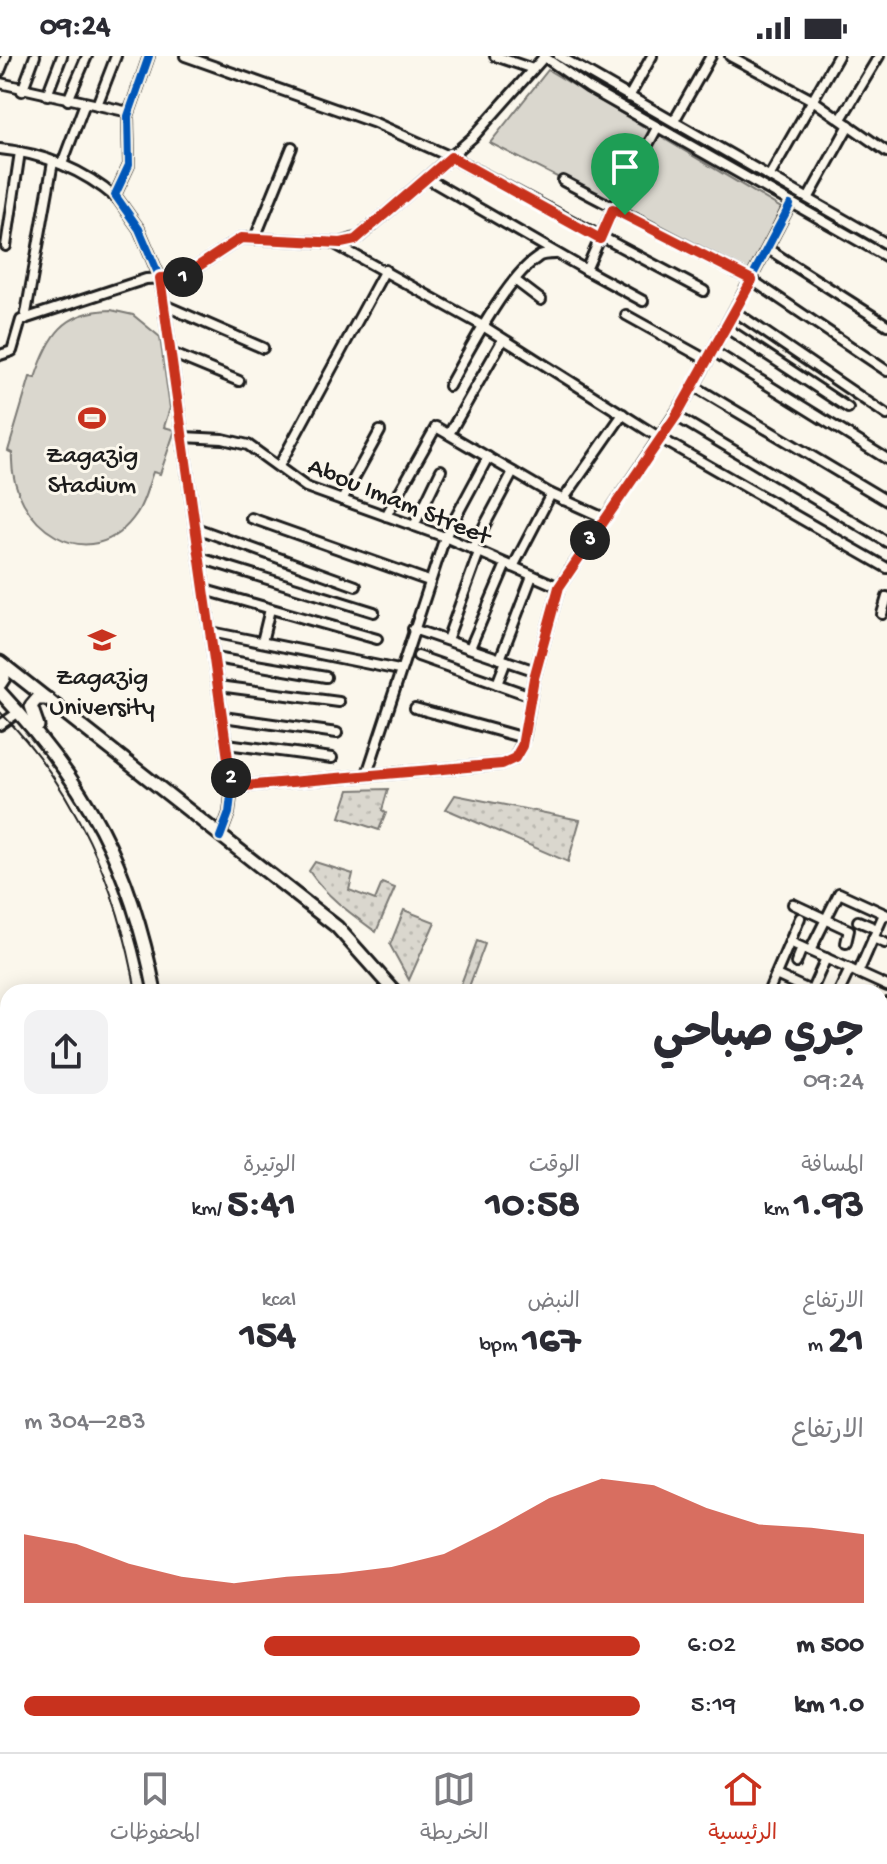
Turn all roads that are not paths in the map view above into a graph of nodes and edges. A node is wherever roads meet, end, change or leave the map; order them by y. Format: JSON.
{"nodes":[{"id":1,"x":6,"y":56,"type":"edge"},
{"id":2,"x":35,"y":56,"type":"edge"},
{"id":3,"x":62,"y":56,"type":"edge"},
{"id":4,"x":87,"y":56,"type":"edge"},
{"id":5,"x":116,"y":56,"type":"edge"},
{"id":6,"x":149,"y":56,"type":"edge"},
{"id":7,"x":185,"y":56,"type":"edge"},
{"id":8,"x":495,"y":56,"type":"edge"},
{"id":9,"x":543,"y":56,"type":"edge"},
{"id":10,"x":559,"y":56,"type":"edge"},
{"id":11,"x":652,"y":56,"type":"edge"},
{"id":12,"x":711,"y":56,"type":"edge"},
{"id":13,"x":730,"y":56,"type":"edge"},
{"id":14,"x":838,"y":56,"type":"edge"},
{"id":15,"x":879,"y":56,"type":"edge"},
{"id":16,"x":533,"y":69,"type":"junction"},
{"id":17,"x":0,"y":71,"type":"edge"},
{"id":18,"x":0,"y":83,"type":"edge"},
{"id":19,"x":22,"y":91,"type":"junction"},
{"id":20,"x":47,"y":95,"type":"junction"},
{"id":21,"x":629,"y":97,"type":"junction"},
{"id":22,"x":68,"y":100,"type":"junction"},
{"id":23,"x":814,"y":101,"type":"junction"},
{"id":24,"x":85,"y":103,"type":"junction"},
{"id":25,"x":97,"y":105,"type":"junction"},
{"id":26,"x":129,"y":112,"type":"junction"},
{"id":27,"x":841,"y":119,"type":"junction"},
{"id":28,"x":674,"y":121,"type":"junction"},
{"id":29,"x":849,"y":125,"type":"junction"},
{"id":30,"x":657,"y":128,"type":"junction"},
{"id":31,"x":292,"y":147,"type":"dead end"},
{"id":32,"x":0,"y":149,"type":"edge"},
{"id":33,"x":20,"y":152,"type":"junction"},
{"id":34,"x":887,"y":152,"type":"edge"},
{"id":35,"x":451,"y":157,"type":"junction"},
{"id":36,"x":736,"y":157,"type":"junction"},
{"id":37,"x":58,"y":163,"type":"junction"},
{"id":38,"x":729,"y":169,"type":"junction"},
{"id":39,"x":770,"y":175,"type":"junction"},
{"id":40,"x":428,"y":179,"type":"junction"},
{"id":41,"x":563,"y":181,"type":"dead end"},
{"id":42,"x":809,"y":197,"type":"junction"},
{"id":43,"x":116,"y":198,"type":"junction"},
{"id":44,"x":790,"y":205,"type":"junction"},
{"id":45,"x":613,"y":209,"type":"junction"},
{"id":46,"x":255,"y":238,"type":"junction"},
{"id":47,"x":600,"y":239,"type":"junction"},
{"id":48,"x":333,"y":243,"type":"junction"},
{"id":49,"x":887,"y":244,"type":"edge"},
{"id":50,"x":6,"y":246,"type":"dead end"},
{"id":51,"x":768,"y":249,"type":"junction"},
{"id":52,"x":557,"y":254,"type":"junction"},
{"id":53,"x":887,"y":257,"type":"edge"},
{"id":54,"x":385,"y":270,"type":"junction"},
{"id":55,"x":586,"y":270,"type":"junction"},
{"id":56,"x":160,"y":278,"type":"junction"},
{"id":57,"x":752,"y":280,"type":"junction"},
{"id":58,"x":516,"y":281,"type":"junction"},
{"id":59,"x":704,"y":291,"type":"dead end"},
{"id":60,"x":541,"y":300,"type":"dead end"},
{"id":61,"x":643,"y":301,"type":"dead end"},
{"id":62,"x":164,"y":305,"type":"junction"},
{"id":63,"x":734,"y":311,"type":"junction"},
{"id":64,"x":626,"y":315,"type":"dead end"},
{"id":65,"x":25,"y":319,"type":"junction"},
{"id":66,"x":887,"y":325,"type":"edge"},
{"id":67,"x":483,"y":326,"type":"junction"},
{"id":68,"x":725,"y":327,"type":"junction"},
{"id":69,"x":502,"y":341,"type":"junction"},
{"id":70,"x":263,"y":348,"type":"dead end"},
{"id":71,"x":713,"y":351,"type":"junction"},
{"id":72,"x":171,"y":353,"type":"junction"},
{"id":73,"x":0,"y":355,"type":"edge"},
{"id":74,"x":707,"y":360,"type":"junction"},
{"id":75,"x":887,"y":371,"type":"edge"},
{"id":76,"x":239,"y":381,"type":"dead end"},
{"id":77,"x":449,"y":386,"type":"dead end"},
{"id":78,"x":694,"y":386,"type":"junction"},
{"id":79,"x":848,"y":408,"type":"dead end"},
{"id":80,"x":623,"y":414,"type":"junction"},
{"id":81,"x":887,"y":415,"type":"edge"},
{"id":82,"x":676,"y":416,"type":"junction"},
{"id":83,"x":380,"y":431,"type":"dead end"},
{"id":84,"x":449,"y":434,"type":"junction"},
{"id":85,"x":183,"y":437,"type":"junction"},
{"id":86,"x":660,"y":438,"type":"junction"},
{"id":87,"x":488,"y":457,"type":"junction"},
{"id":88,"x":887,"y":459,"type":"edge"},
{"id":89,"x":279,"y":466,"type":"junction"},
{"id":90,"x":441,"y":470,"type":"dead end"},
{"id":91,"x":513,"y":472,"type":"junction"},
{"id":92,"x":551,"y":494,"type":"junction"},
{"id":93,"x":342,"y":500,"type":"junction"},
{"id":94,"x":563,"y":500,"type":"junction"},
{"id":95,"x":887,"y":501,"type":"edge"},
{"id":96,"x":386,"y":516,"type":"junction"},
{"id":97,"x":251,"y":518,"type":"dead end"},
{"id":98,"x":604,"y":518,"type":"junction"},
{"id":99,"x":414,"y":526,"type":"junction"},
{"id":100,"x":196,"y":528,"type":"junction"},
{"id":101,"x":445,"y":537,"type":"junction"},
{"id":102,"x":887,"y":542,"type":"edge"},
{"id":103,"x":475,"y":550,"type":"junction"},
{"id":104,"x":200,"y":558,"type":"junction"},
{"id":105,"x":510,"y":565,"type":"junction"},
{"id":106,"x":887,"y":568,"type":"edge"},
{"id":107,"x":532,"y":576,"type":"junction"},
{"id":108,"x":429,"y":581,"type":"junction"},
{"id":109,"x":356,"y":586,"type":"dead end"},
{"id":110,"x":559,"y":587,"type":"junction"},
{"id":111,"x":205,"y":590,"type":"junction"},
{"id":112,"x":887,"y":597,"type":"edge"},
{"id":113,"x":270,"y":609,"type":"junction"},
{"id":114,"x":374,"y":612,"type":"dead end"},
{"id":115,"x":882,"y":614,"type":"dead end"},
{"id":116,"x":413,"y":629,"type":"junction"},
{"id":117,"x":211,"y":632,"type":"junction"},
{"id":118,"x":377,"y":639,"type":"dead end"},
{"id":119,"x":447,"y":640,"type":"junction"},
{"id":120,"x":262,"y":642,"type":"junction"},
{"id":121,"x":470,"y":648,"type":"junction"},
{"id":122,"x":418,"y":656,"type":"dead end"},
{"id":123,"x":215,"y":658,"type":"junction"},
{"id":124,"x":503,"y":660,"type":"junction"},
{"id":125,"x":1,"y":664,"type":"edge"},
{"id":126,"x":399,"y":670,"type":"junction"},
{"id":127,"x":536,"y":671,"type":"junction"},
{"id":128,"x":326,"y":677,"type":"dead end"},
{"id":129,"x":0,"y":684,"type":"edge"},
{"id":130,"x":497,"y":684,"type":"junction"},
{"id":131,"x":219,"y":686,"type":"junction"},
{"id":132,"x":0,"y":692,"type":"edge"},
{"id":133,"x":531,"y":696,"type":"junction"},
{"id":134,"x":53,"y":701,"type":"junction"},
{"id":135,"x":339,"y":702,"type":"dead end"},
{"id":136,"x":415,"y":708,"type":"dead end"},
{"id":137,"x":19,"y":712,"type":"junction"},
{"id":138,"x":223,"y":717,"type":"junction"},
{"id":139,"x":0,"y":725,"type":"edge"},
{"id":140,"x":337,"y":733,"type":"dead end"},
{"id":141,"x":524,"y":738,"type":"junction"},
{"id":142,"x":47,"y":742,"type":"junction"},
{"id":143,"x":227,"y":744,"type":"junction"},
{"id":144,"x":332,"y":758,"type":"dead end"},
{"id":145,"x":367,"y":774,"type":"junction"},
{"id":146,"x":232,"y":787,"type":"junction"},
{"id":147,"x":220,"y":837,"type":"junction"},
{"id":148,"x":793,"y":904,"type":"dead end"},
{"id":149,"x":886,"y":914,"type":"edge"},
{"id":150,"x":800,"y":918,"type":"dead end"},
{"id":151,"x":826,"y":919,"type":"junction"},
{"id":152,"x":858,"y":921,"type":"dead end"},
{"id":153,"x":875,"y":933,"type":"junction"},
{"id":154,"x":790,"y":942,"type":"junction"},
{"id":155,"x":846,"y":943,"type":"dead end"},
{"id":156,"x":885,"y":943,"type":"edge"},
{"id":157,"x":806,"y":950,"type":"junction"},
{"id":158,"x":826,"y":958,"type":"junction"},
{"id":159,"x":796,"y":963,"type":"dead end"},
{"id":160,"x":854,"y":971,"type":"junction"},
{"id":161,"x":776,"y":975,"type":"junction"},
{"id":162,"x":153,"y":984,"type":"edge"},
{"id":163,"x":388,"y":984,"type":"edge"},
{"id":164,"x":772,"y":984,"type":"edge"},
{"id":165,"x":795,"y":984,"type":"edge"},
{"id":166,"x":815,"y":984,"type":"edge"},
{"id":167,"x":845,"y":984,"type":"edge"},
{"id":168,"x":883,"y":984,"type":"edge"}],
"edges":[{"from":1,"to":17,"type":"street"},
{"from":2,"to":19,"type":"street"},
{"from":3,"to":20,"type":"street"},
{"from":4,"to":22,"type":"street"},
{"from":5,"to":25,"type":"street"},
{"from":6,"to":26,"type":"street"},
{"from":7,"to":35,"type":"street"},
{"from":8,"to":16,"type":"street"},
{"from":9,"to":16,"type":"street"},
{"from":9,"to":30,"type":"street"},
{"from":10,"to":21,"type":"street"},
{"from":11,"to":21,"type":"street"},
{"from":12,"to":28,"type":"street"},
{"from":13,"to":23,"type":"street"},
{"from":14,"to":23,"type":"street"},
{"from":15,"to":27,"type":"street"},
{"from":16,"to":35,"type":"street"},
{"from":18,"to":19,"type":"street"},
{"from":19,"to":20,"type":"street"},
{"from":20,"to":22,"type":"street"},
{"from":21,"to":28,"type":"street"},
{"from":22,"to":24,"type":"street"},
{"from":23,"to":27,"type":"street"},
{"from":23,"to":39,"type":"street"},
{"from":24,"to":25,"type":"street"},
{"from":24,"to":37,"type":"street"},
{"from":25,"to":26,"type":"street"},
{"from":26,"to":43,"type":"street"},
{"from":27,"to":29,"type":"street"},
{"from":28,"to":36,"type":"street"},
{"from":29,"to":34,"type":"street"},
{"from":29,"to":42,"type":"street"},
{"from":30,"to":38,"type":"street"},
{"from":30,"to":45,"type":"street"},
{"from":31,"to":46,"type":"street"},
{"from":32,"to":33,"type":"street"},
{"from":33,"to":37,"type":"street"},
{"from":33,"to":50,"type":"street"},
{"from":35,"to":40,"type":"street"},
{"from":35,"to":47,"type":"street"},
{"from":36,"to":38,"type":"street"},
{"from":36,"to":39,"type":"street"},
{"from":37,"to":43,"type":"street"},
{"from":37,"to":65,"type":"street"},
{"from":38,"to":44,"type":"street"},
{"from":39,"to":42,"type":"street"},
{"from":40,"to":48,"type":"street"},
{"from":40,"to":52,"type":"street"},
{"from":41,"to":45,"type":"street"},
{"from":42,"to":49,"type":"street"},
{"from":43,"to":56,"type":"street"},
{"from":44,"to":51,"type":"street"},
{"from":44,"to":53,"type":"street"},
{"from":45,"to":47,"type":"street"},
{"from":45,"to":57,"type":"street"},
{"from":46,"to":48,"type":"street"},
{"from":46,"to":56,"type":"street"},
{"from":47,"to":55,"type":"street"},
{"from":47,"to":59,"type":"street"},
{"from":48,"to":54,"type":"street"},
{"from":51,"to":57,"type":"street"},
{"from":51,"to":66,"type":"street"},
{"from":52,"to":55,"type":"street"},
{"from":52,"to":58,"type":"street"},
{"from":54,"to":67,"type":"street"},
{"from":54,"to":89,"type":"street"},
{"from":55,"to":61,"type":"street"},
{"from":56,"to":62,"type":"street"},
{"from":56,"to":65,"type":"street"},
{"from":57,"to":63,"type":"street"},
{"from":57,"to":75,"type":"street"},
{"from":58,"to":60,"type":"street"},
{"from":58,"to":67,"type":"street"},
{"from":62,"to":70,"type":"street"},
{"from":62,"to":72,"type":"street"},
{"from":63,"to":68,"type":"street"},
{"from":63,"to":81,"type":"street"},
{"from":64,"to":74,"type":"street"},
{"from":65,"to":73,"type":"street"},
{"from":67,"to":69,"type":"street"},
{"from":67,"to":77,"type":"street"},
{"from":68,"to":71,"type":"street"},
{"from":68,"to":79,"type":"street"},
{"from":69,"to":80,"type":"street"},
{"from":69,"to":84,"type":"street"},
{"from":71,"to":74,"type":"street"},
{"from":71,"to":88,"type":"street"},
{"from":72,"to":76,"type":"street"},
{"from":72,"to":85,"type":"street"},
{"from":74,"to":78,"type":"street"},
{"from":78,"to":82,"type":"street"},
{"from":78,"to":95,"type":"street"},
{"from":80,"to":86,"type":"street"},
{"from":80,"to":94,"type":"street"},
{"from":82,"to":86,"type":"street"},
{"from":82,"to":102,"type":"street"},
{"from":83,"to":93,"type":"street"},
{"from":84,"to":87,"type":"street"},
{"from":84,"to":96,"type":"street"},
{"from":85,"to":89,"type":"street","name":"Abou Imam Street"},
{"from":85,"to":100,"type":"street"},
{"from":86,"to":98,"type":"street"},
{"from":86,"to":106,"type":"street"},
{"from":87,"to":91,"type":"street"},
{"from":87,"to":101,"type":"street"},
{"from":89,"to":93,"type":"street","name":"Abou Imam Street"},
{"from":90,"to":99,"type":"street"},
{"from":91,"to":92,"type":"street"},
{"from":91,"to":103,"type":"street"},
{"from":92,"to":94,"type":"street"},
{"from":92,"to":105,"type":"street"},
{"from":93,"to":96,"type":"street","name":"Abou Imam Street"},
{"from":94,"to":98,"type":"street"},
{"from":96,"to":99,"type":"street","name":"Abou Imam Street"},
{"from":97,"to":108,"type":"street"},
{"from":98,"to":110,"type":"street"},
{"from":99,"to":101,"type":"street","name":"Abou Imam Street"},
{"from":100,"to":104,"type":"street"},
{"from":100,"to":109,"type":"street"},
{"from":101,"to":103,"type":"street","name":"Abou Imam Street"},
{"from":101,"to":108,"type":"street"},
{"from":103,"to":105,"type":"street","name":"Abou Imam Street"},
{"from":103,"to":119,"type":"street"},
{"from":104,"to":111,"type":"street"},
{"from":104,"to":114,"type":"street"},
{"from":105,"to":107,"type":"street","name":"Abou Imam Street"},
{"from":105,"to":121,"type":"street"},
{"from":107,"to":110,"type":"street","name":"Abou Imam Street"},
{"from":107,"to":124,"type":"street"},
{"from":108,"to":116,"type":"street"},
{"from":110,"to":127,"type":"street"},
{"from":111,"to":113,"type":"street"},
{"from":111,"to":117,"type":"street"},
{"from":112,"to":115,"type":"street"},
{"from":113,"to":118,"type":"street"},
{"from":113,"to":120,"type":"street"},
{"from":116,"to":119,"type":"street"},
{"from":116,"to":126,"type":"street"},
{"from":117,"to":120,"type":"street"},
{"from":117,"to":123,"type":"street"},
{"from":119,"to":121,"type":"street"},
{"from":120,"to":126,"type":"street"},
{"from":121,"to":124,"type":"street"},
{"from":122,"to":130,"type":"street"},
{"from":123,"to":128,"type":"street"},
{"from":123,"to":131,"type":"street"},
{"from":124,"to":127,"type":"street"},
{"from":124,"to":130,"type":"street"},
{"from":125,"to":129,"type":"highway"},
{"from":125,"to":134,"type":"highway"},
{"from":126,"to":145,"type":"street"},
{"from":127,"to":133,"type":"street"},
{"from":130,"to":133,"type":"street"},
{"from":131,"to":135,"type":"street"},
{"from":131,"to":138,"type":"street"},
{"from":132,"to":137,"type":"highway"},
{"from":133,"to":141,"type":"street"},
{"from":134,"to":142,"type":"highway"},
{"from":134,"to":147,"type":"highway"},
{"from":136,"to":141,"type":"street"},
{"from":137,"to":139,"type":"street"},
{"from":137,"to":142,"type":"highway"},
{"from":138,"to":140,"type":"street"},
{"from":138,"to":143,"type":"street"},
{"from":141,"to":145,"type":"street"},
{"from":142,"to":162,"type":"highway"},
{"from":143,"to":144,"type":"street"},
{"from":143,"to":146,"type":"street"},
{"from":145,"to":146,"type":"street"},
{"from":146,"to":147,"type":"street"},
{"from":147,"to":163,"type":"highway"},
{"from":148,"to":151,"type":"street"},
{"from":149,"to":151,"type":"street"},
{"from":149,"to":153,"type":"street"},
{"from":150,"to":154,"type":"street"},
{"from":151,"to":155,"type":"street"},
{"from":151,"to":157,"type":"street"},
{"from":152,"to":153,"type":"street"},
{"from":153,"to":156,"type":"street"},
{"from":153,"to":160,"type":"street"},
{"from":154,"to":157,"type":"street"},
{"from":154,"to":161,"type":"street"},
{"from":157,"to":158,"type":"street"},
{"from":157,"to":159,"type":"street"},
{"from":158,"to":160,"type":"street"},
{"from":158,"to":166,"type":"street"},
{"from":160,"to":167,"type":"street"},
{"from":160,"to":168,"type":"street"},
{"from":161,"to":164,"type":"street"},
{"from":161,"to":165,"type":"street"}]}
